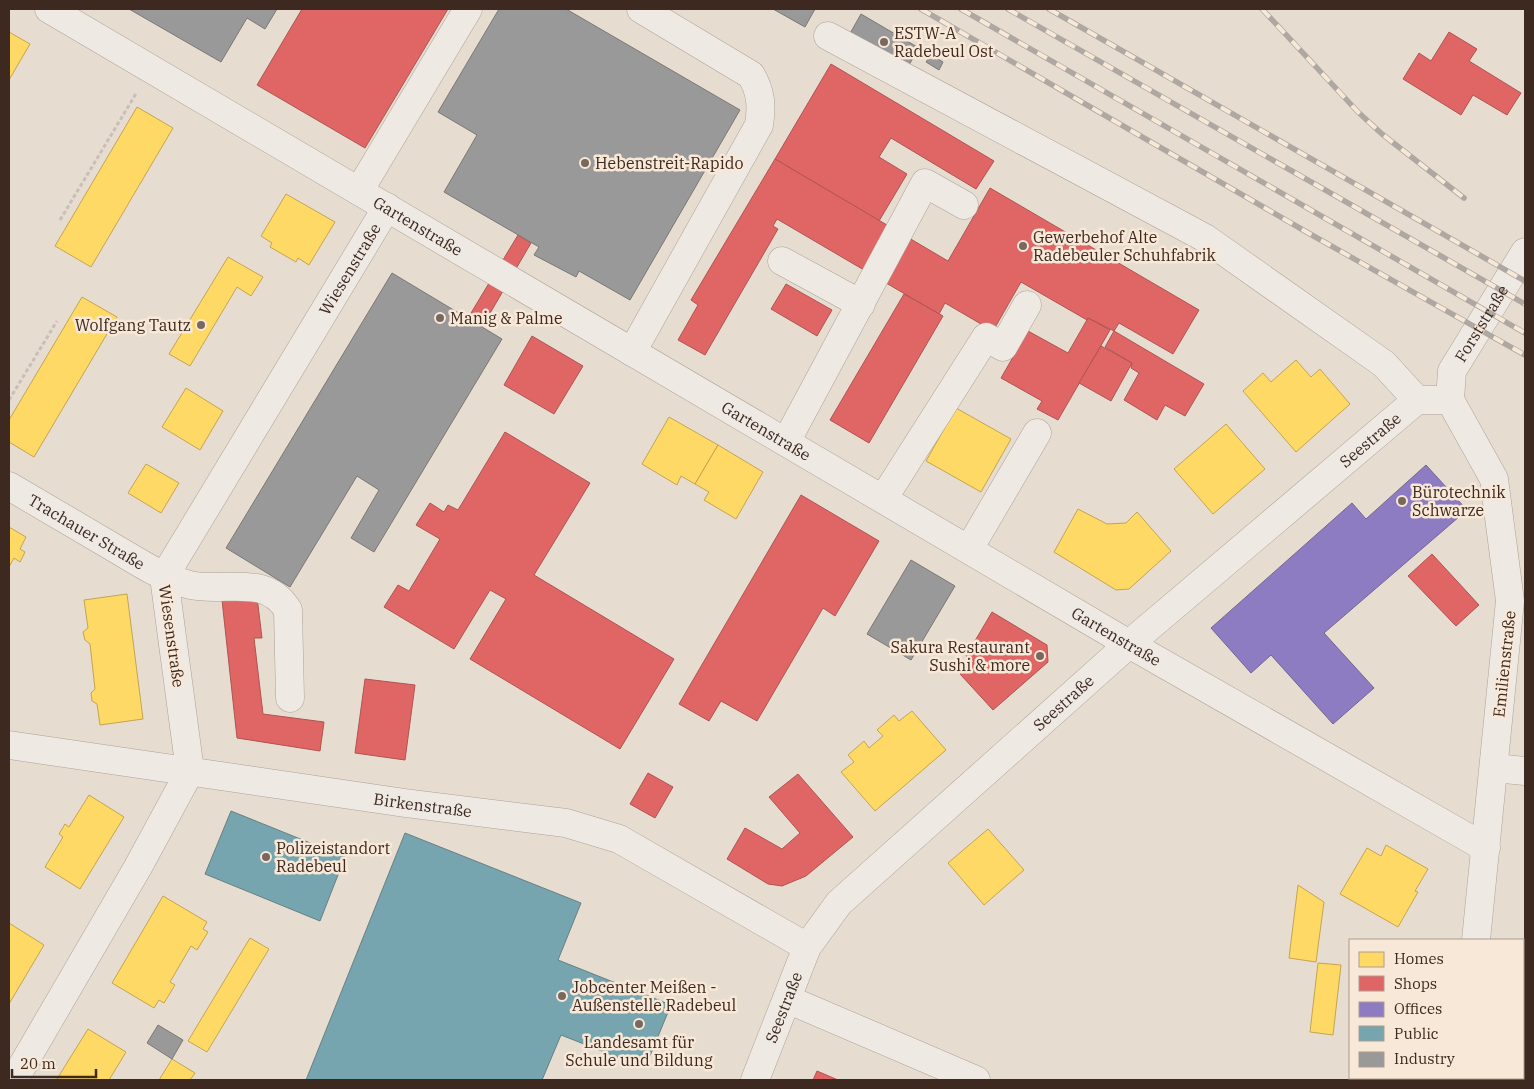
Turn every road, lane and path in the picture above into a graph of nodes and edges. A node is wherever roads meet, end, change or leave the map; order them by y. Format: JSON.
{"nodes":[{"id":1,"x":49,"y":9,"type":"edge"},
{"id":2,"x":468,"y":9,"type":"edge"},
{"id":3,"x":641,"y":9,"type":"edge"},
{"id":4,"x":828,"y":36,"type":"dead end"},
{"id":5,"x":151,"y":68,"type":"junction"},
{"id":6,"x":359,"y":191,"type":"junction"},
{"id":7,"x":964,"y":205,"type":"dead end"},
{"id":8,"x":387,"y":207,"type":"junction"},
{"id":9,"x":60,"y":220,"type":"dead end"},
{"id":10,"x":1525,"y":252,"type":"edge"},
{"id":11,"x":782,"y":260,"type":"dead end"},
{"id":12,"x":861,"y":304,"type":"junction"},
{"id":13,"x":1027,"y":305,"type":"dead end"},
{"id":14,"x":57,"y":321,"type":"dead end"},
{"id":15,"x":632,"y":352,"type":"junction"},
{"id":16,"x":9,"y":400,"type":"edge"},
{"id":17,"x":1418,"y":400,"type":"junction"},
{"id":18,"x":1450,"y":400,"type":"junction"},
{"id":19,"x":1037,"y":434,"type":"dead end"},
{"id":20,"x":786,"y":442,"type":"junction"},
{"id":21,"x":9,"y":486,"type":"edge"},
{"id":22,"x":883,"y":499,"type":"junction"},
{"id":23,"x":969,"y":549,"type":"junction"},
{"id":24,"x":164,"y":577,"type":"junction"},
{"id":25,"x":1129,"y":644,"type":"junction"},
{"id":26,"x":290,"y":698,"type":"dead end"},
{"id":27,"x":9,"y":745,"type":"edge"},
{"id":28,"x":1494,"y":768,"type":"junction"},
{"id":29,"x":190,"y":771,"type":"junction"},
{"id":30,"x":1525,"y":771,"type":"edge"},
{"id":31,"x":1486,"y":848,"type":"junction"},
{"id":32,"x":1476,"y":939,"type":"edge"},
{"id":33,"x":807,"y":947,"type":"junction"},
{"id":34,"x":787,"y":999,"type":"junction"},
{"id":35,"x":14,"y":1080,"type":"edge"},
{"id":36,"x":755,"y":1080,"type":"edge"},
{"id":37,"x":976,"y":1080,"type":"edge"}],
"edges":[{"from":1,"to":5,"type":"street","name":"Gartenstraße"},
{"from":2,"to":6,"type":"street"},
{"from":3,"to":15,"type":"street"},
{"from":4,"to":17,"type":"street"},
{"from":5,"to":6,"type":"street","name":"Gartenstraße"},
{"from":5,"to":9,"type":"path"},
{"from":6,"to":8,"type":"street","name":"Gartenstraße"},
{"from":7,"to":12,"type":"street"},
{"from":8,"to":15,"type":"street","name":"Gartenstraße"},
{"from":8,"to":24,"type":"street","name":"Wiesenstraße"},
{"from":10,"to":18,"type":"street","name":"Forststraße"},
{"from":11,"to":12,"type":"street"},
{"from":12,"to":20,"type":"street"},
{"from":13,"to":22,"type":"street"},
{"from":14,"to":16,"type":"path"},
{"from":15,"to":20,"type":"street","name":"Gartenstraße"},
{"from":17,"to":18,"type":"street","name":"Seestraße"},
{"from":17,"to":25,"type":"street","name":"Seestraße"},
{"from":18,"to":28,"type":"street","name":"Emilienstraße"},
{"from":19,"to":23,"type":"street"},
{"from":20,"to":22,"type":"street","name":"Gartenstraße"},
{"from":21,"to":24,"type":"street","name":"Trachauer Straße"},
{"from":22,"to":23,"type":"street","name":"Gartenstraße"},
{"from":23,"to":25,"type":"street","name":"Gartenstraße"},
{"from":24,"to":26,"type":"street","name":"Trachauer Straße"},
{"from":24,"to":29,"type":"street","name":"Wiesenstraße"},
{"from":25,"to":31,"type":"street","name":"Gartenstraße"},
{"from":25,"to":33,"type":"street","name":"Seestraße"},
{"from":27,"to":29,"type":"street","name":"Birkenstraße"},
{"from":28,"to":30,"type":"street"},
{"from":28,"to":31,"type":"street","name":"Emilienstraße"},
{"from":29,"to":33,"type":"street","name":"Birkenstraße"},
{"from":29,"to":35,"type":"street"},
{"from":31,"to":32,"type":"street","name":"Emilienstraße"},
{"from":33,"to":34,"type":"street","name":"Seestraße"},
{"from":34,"to":36,"type":"street","name":"Seestraße"},
{"from":34,"to":37,"type":"street"}]}
